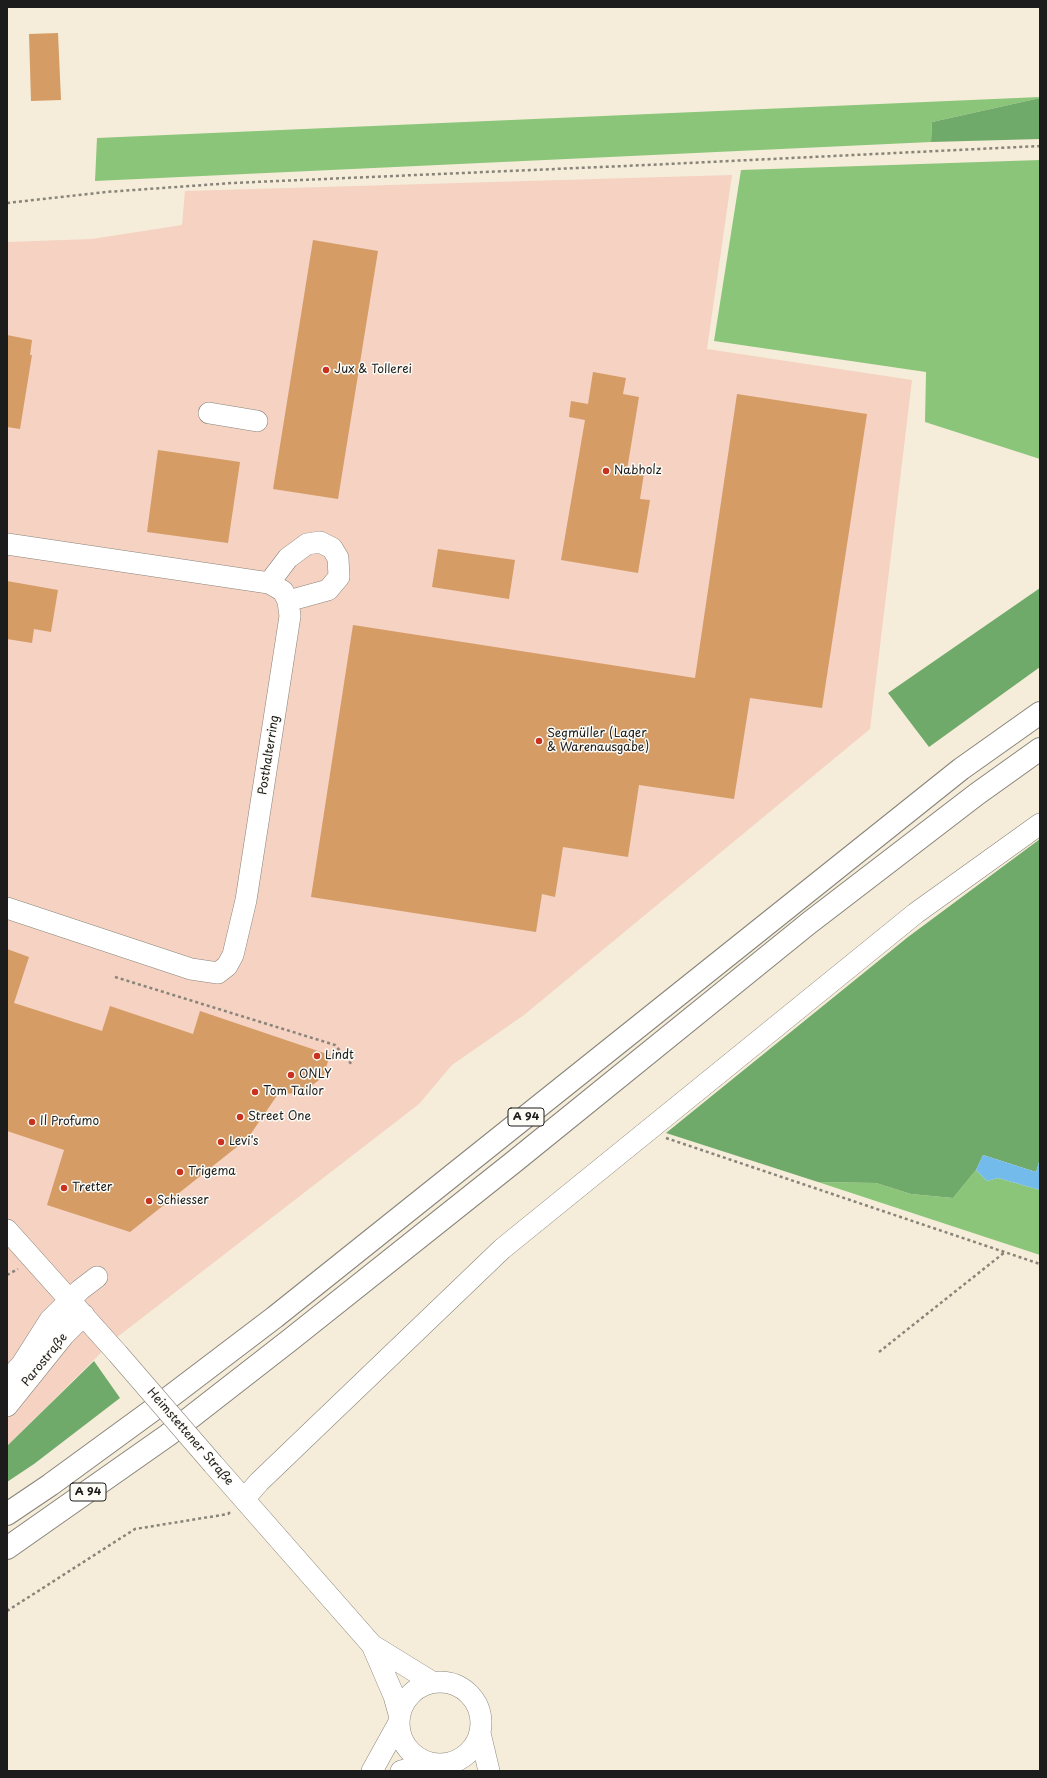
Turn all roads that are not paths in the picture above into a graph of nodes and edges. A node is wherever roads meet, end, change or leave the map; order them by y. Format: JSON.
{"nodes":[{"id":1,"x":209,"y":413,"type":"dead end"},
{"id":2,"x":257,"y":421,"type":"dead end"},
{"id":3,"x":7,"y":544,"type":"edge"},
{"id":4,"x":269,"y":582,"type":"junction"},
{"id":5,"x":288,"y":601,"type":"junction"},
{"id":6,"x":1040,"y":713,"type":"edge"},
{"id":7,"x":1040,"y":749,"type":"edge"},
{"id":8,"x":1040,"y":824,"type":"edge"},
{"id":9,"x":7,"y":908,"type":"edge"},
{"id":10,"x":7,"y":1230,"type":"edge"},
{"id":11,"x":97,"y":1277,"type":"dead end"},
{"id":12,"x":77,"y":1307,"type":"junction"},
{"id":13,"x":7,"y":1381,"type":"edge"},
{"id":14,"x":7,"y":1406,"type":"edge"},
{"id":15,"x":245,"y":1498,"type":"junction"},
{"id":16,"x":7,"y":1514,"type":"edge"},
{"id":17,"x":7,"y":1548,"type":"edge"},
{"id":18,"x":372,"y":1645,"type":"junction"},
{"id":19,"x":432,"y":1682,"type":"junction"},
{"id":20,"x":399,"y":1719,"type":"junction"},
{"id":21,"x":480,"y":1733,"type":"junction"},
{"id":22,"x":430,"y":1763,"type":"junction"},
{"id":23,"x":457,"y":1767,"type":"edge"},
{"id":24,"x":372,"y":1771,"type":"edge"},
{"id":25,"x":401,"y":1771,"type":"edge"},
{"id":26,"x":489,"y":1771,"type":"edge"}],
"edges":[{"from":1,"to":2,"type":"street"},
{"from":3,"to":4,"type":"street"},
{"from":4,"to":5,"type":"street"},
{"from":4,"to":5,"type":"street"},
{"from":5,"to":9,"type":"street","name":"Posthalterring"},
{"from":6,"to":16,"type":"highway","number":"A 94"},
{"from":7,"to":17,"type":"highway","number":"A 94"},
{"from":8,"to":15,"type":"street"},
{"from":10,"to":12,"type":"street","name":"Heimstettener Straße"},
{"from":11,"to":12,"type":"street"},
{"from":12,"to":13,"type":"street","name":"Parostraße"},
{"from":12,"to":14,"type":"street","name":"Parostraße"},
{"from":12,"to":15,"type":"street","name":"Heimstettener Straße","bridge":true},
{"from":15,"to":18,"type":"street","name":"Heimstettener Straße"},
{"from":18,"to":19,"type":"street","name":"Heimstettener Straße"},
{"from":18,"to":20,"type":"street","name":"Heimstettener Straße"},
{"from":19,"to":20,"type":"street"},
{"from":19,"to":21,"type":"street","name":"Heimstettener Straße"},
{"from":20,"to":22,"type":"street","name":"Heimstettener Straße"},
{"from":20,"to":24,"type":"street"},
{"from":21,"to":23,"type":"street"},
{"from":21,"to":26,"type":"street","name":"Heimstettener Straße"},
{"from":22,"to":23,"type":"street"},
{"from":22,"to":25,"type":"street"}]}
